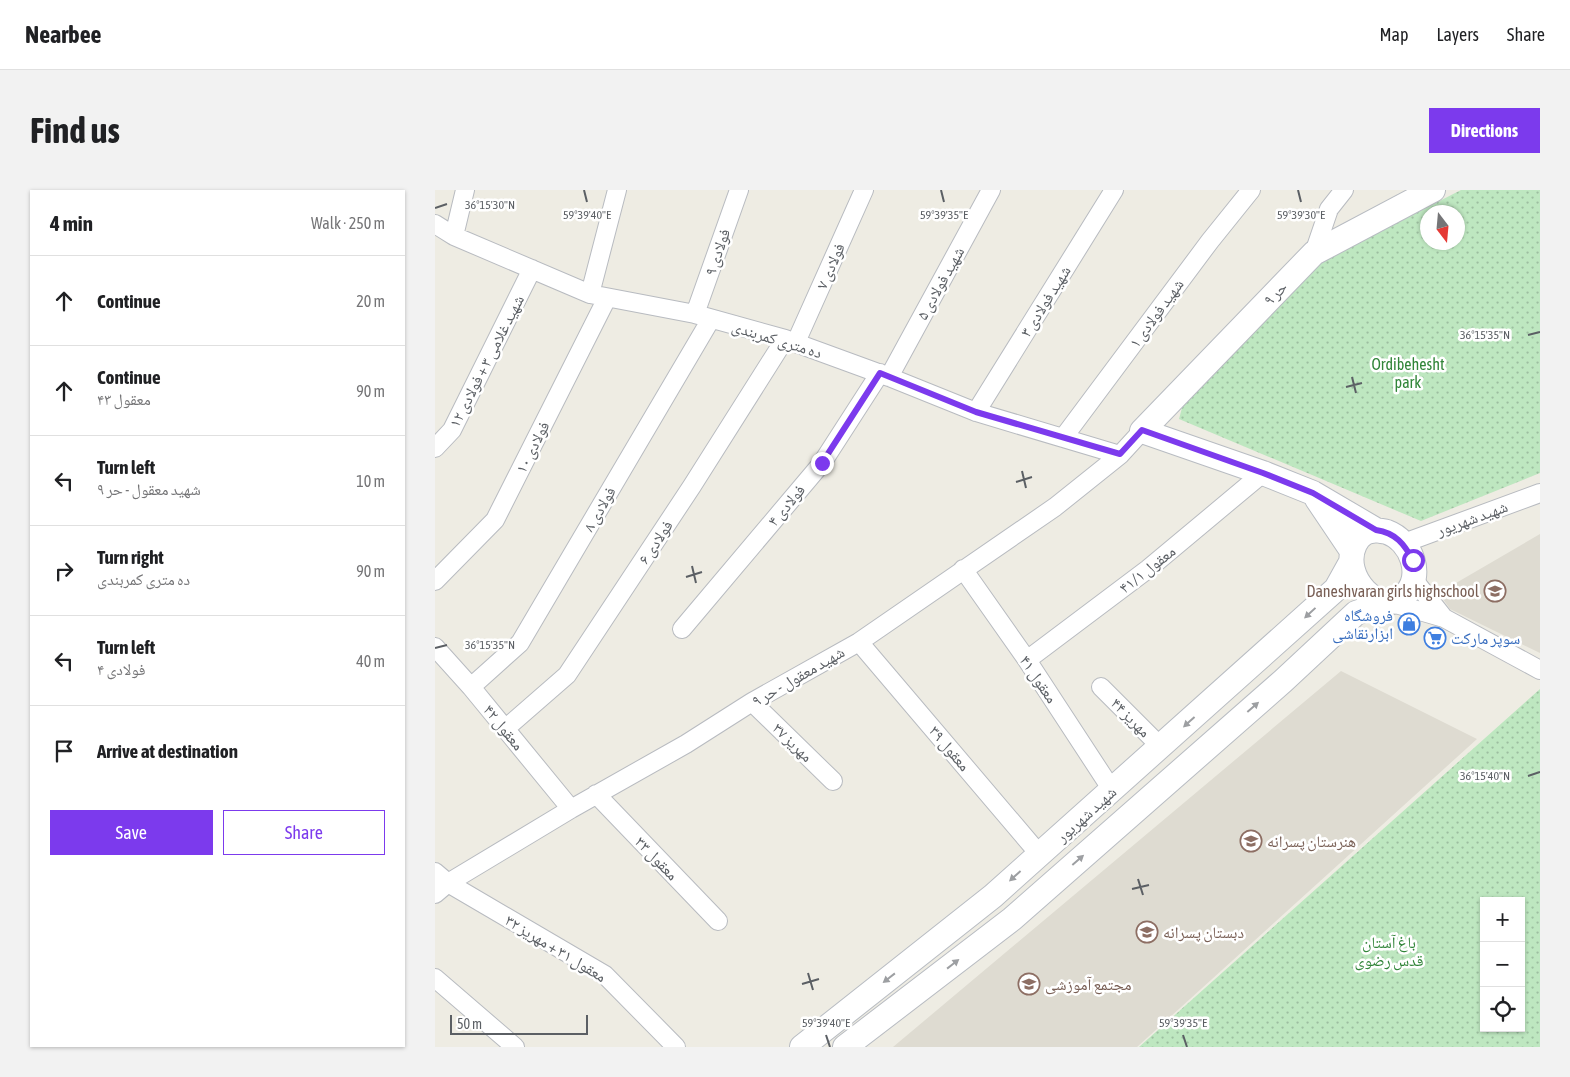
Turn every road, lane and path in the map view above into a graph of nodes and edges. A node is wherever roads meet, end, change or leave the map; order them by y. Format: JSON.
{"nodes":[{"id":1,"x":465,"y":190,"type":"edge"},
{"id":2,"x":617,"y":190,"type":"edge"},
{"id":3,"x":739,"y":190,"type":"edge"},
{"id":4,"x":864,"y":190,"type":"edge"},
{"id":5,"x":991,"y":190,"type":"edge"},
{"id":6,"x":1113,"y":190,"type":"edge"},
{"id":7,"x":1251,"y":190,"type":"edge"},
{"id":8,"x":1344,"y":190,"type":"edge"},
{"id":9,"x":1433,"y":190,"type":"edge"},
{"id":10,"x":435,"y":224,"type":"edge"},
{"id":11,"x":454,"y":236,"type":"junction"},
{"id":12,"x":1314,"y":253,"type":"junction"},
{"id":13,"x":532,"y":269,"type":"junction"},
{"id":14,"x":599,"y":296,"type":"junction"},
{"id":15,"x":703,"y":316,"type":"junction"},
{"id":16,"x":790,"y":341,"type":"junction"},
{"id":17,"x":885,"y":375,"type":"junction"},
{"id":18,"x":976,"y":412,"type":"junction"},
{"id":19,"x":1142,"y":430,"type":"junction"},
{"id":20,"x":1063,"y":438,"type":"junction"},
{"id":21,"x":435,"y":448,"type":"edge"},
{"id":22,"x":1120,"y":454,"type":"junction"},
{"id":23,"x":1263,"y":473,"type":"junction"},
{"id":24,"x":1313,"y":493,"type":"junction"},
{"id":25,"x":1540,"y":493,"type":"edge"},
{"id":26,"x":1376,"y":530,"type":"junction"},
{"id":27,"x":1404,"y":543,"type":"junction"},
{"id":28,"x":1351,"y":557,"type":"junction"},
{"id":29,"x":963,"y":569,"type":"junction"},
{"id":30,"x":1414,"y":580,"type":"junction"},
{"id":31,"x":435,"y":581,"type":"edge"},
{"id":32,"x":1389,"y":602,"type":"junction"},
{"id":33,"x":1444,"y":618,"type":"junction"},
{"id":34,"x":682,"y":629,"type":"dead end"},
{"id":35,"x":859,"y":642,"type":"junction"},
{"id":36,"x":435,"y":646,"type":"edge"},
{"id":37,"x":1027,"y":660,"type":"junction"},
{"id":38,"x":1540,"y":670,"type":"edge"},
{"id":39,"x":471,"y":687,"type":"junction"},
{"id":40,"x":1101,"y":687,"type":"dead end"},
{"id":41,"x":752,"y":702,"type":"junction"},
{"id":42,"x":505,"y":729,"type":"junction"},
{"id":43,"x":1161,"y":746,"type":"junction"},
{"id":44,"x":833,"y":781,"type":"dead end"},
{"id":45,"x":1112,"y":790,"type":"junction"},
{"id":46,"x":596,"y":794,"type":"junction"},
{"id":47,"x":571,"y":809,"type":"junction"},
{"id":48,"x":1040,"y":855,"type":"junction"},
{"id":49,"x":439,"y":883,"type":"edge"},
{"id":50,"x":718,"y":922,"type":"dead end"},
{"id":51,"x":435,"y":978,"type":"edge"},
{"id":52,"x":515,"y":1047,"type":"edge"},
{"id":53,"x":676,"y":1047,"type":"edge"},
{"id":54,"x":802,"y":1047,"type":"edge"},
{"id":55,"x":845,"y":1047,"type":"edge"}],
"edges":[{"from":1,"to":11,"type":"street"},
{"from":2,"to":14,"type":"street","name":"فولادی ۱۰"},
{"from":3,"to":15,"type":"street","name":"فولادی ۹"},
{"from":4,"to":16,"type":"street","name":"فولادی ۷"},
{"from":5,"to":17,"type":"street","name":"شهید فولادی ۵"},
{"from":6,"to":18,"type":"street","name":"شهید فولادی ۳"},
{"from":7,"to":20,"type":"street","name":"شهید فولادی ۱"},
{"from":8,"to":12,"type":"street"},
{"from":9,"to":12,"type":"street","name":"حر ۹"},
{"from":10,"to":11,"type":"street","name":"ده متری کمربندی"},
{"from":11,"to":13,"type":"street","name":"ده متری کمربندی"},
{"from":12,"to":19,"type":"street","name":"حر ۹"},
{"from":13,"to":14,"type":"street","name":"ده متری کمربندی"},
{"from":13,"to":21,"type":"street","name":"شهید غلامی ۳ + فولادی ۱۲"},
{"from":14,"to":15,"type":"street","name":"ده متری کمربندی"},
{"from":14,"to":31,"type":"street","name":"فولادی ۱۰"},
{"from":15,"to":16,"type":"street","name":"ده متری کمربندی"},
{"from":15,"to":39,"type":"street","name":"فولادی ۸"},
{"from":16,"to":17,"type":"street","name":"ده متری کمربندی"},
{"from":16,"to":42,"type":"street","name":"فولادی ۶"},
{"from":17,"to":18,"type":"street","name":"ده متری کمربندی"},
{"from":17,"to":34,"type":"street","name":"فولادی ۴"},
{"from":18,"to":20,"type":"street","name":"ده متری کمربندی"},
{"from":19,"to":22,"type":"street","name":"شهید معقول - حر ۹"},
{"from":19,"to":23,"type":"street"},
{"from":20,"to":22,"type":"street","name":"ده متری کمربندی"},
{"from":22,"to":29,"type":"street","name":"شهید معقول - حر ۹"},
{"from":23,"to":24,"type":"street"},
{"from":23,"to":37,"type":"street","name":"معقول ۴۱/۱"},
{"from":24,"to":26,"type":"street"},
{"from":24,"to":28,"type":"street"},
{"from":25,"to":27,"type":"street","name":"شهید شهریور"},
{"from":26,"to":27,"type":"street"},
{"from":26,"to":28,"type":"street"},
{"from":27,"to":30,"type":"street"},
{"from":28,"to":32,"type":"street"},
{"from":28,"to":43,"type":"street","name":"شهید شهریور","one_way":true},
{"from":29,"to":35,"type":"street","name":"شهید معقول - حر ۹"},
{"from":29,"to":37,"type":"street","name":"معقول ۴۱"},
{"from":30,"to":32,"type":"street"},
{"from":30,"to":33,"type":"street"},
{"from":32,"to":33,"type":"street"},
{"from":55,"to":32,"type":"street","name":"شهید شهریور","one_way":true},
{"from":33,"to":38,"type":"street"},
{"from":35,"to":41,"type":"street","name":"شهید معقول - حر ۹"},
{"from":35,"to":48,"type":"street","name":"معقول ۳۹"},
{"from":36,"to":39,"type":"street","name":"معقول ۴۲"},
{"from":37,"to":45,"type":"street","name":"معقول ۴۱"},
{"from":39,"to":42,"type":"street","name":"معقول ۴۲"},
{"from":40,"to":43,"type":"street","name":"مهریز ۴۴"},
{"from":41,"to":44,"type":"street","name":"مهریز ۳۷"},
{"from":41,"to":46,"type":"street","name":"شهید معقول - حر ۹"},
{"from":42,"to":47,"type":"street","name":"معقول ۴۲"},
{"from":43,"to":45,"type":"street","name":"شهید شهریور"},
{"from":45,"to":48,"type":"street","name":"شهید شهریور"},
{"from":46,"to":47,"type":"street","name":"شهید معقول - حر ۹"},
{"from":46,"to":50,"type":"street","name":"معقول ۳۳"},
{"from":47,"to":49,"type":"street","name":"شهید معقول - حر ۹"},
{"from":48,"to":54,"type":"street","name":"شهید شهریور","one_way":true},
{"from":49,"to":53,"type":"street","name":"معقول ۳۱ + مهریز ۳۲"},
{"from":51,"to":52,"type":"street"}]}
